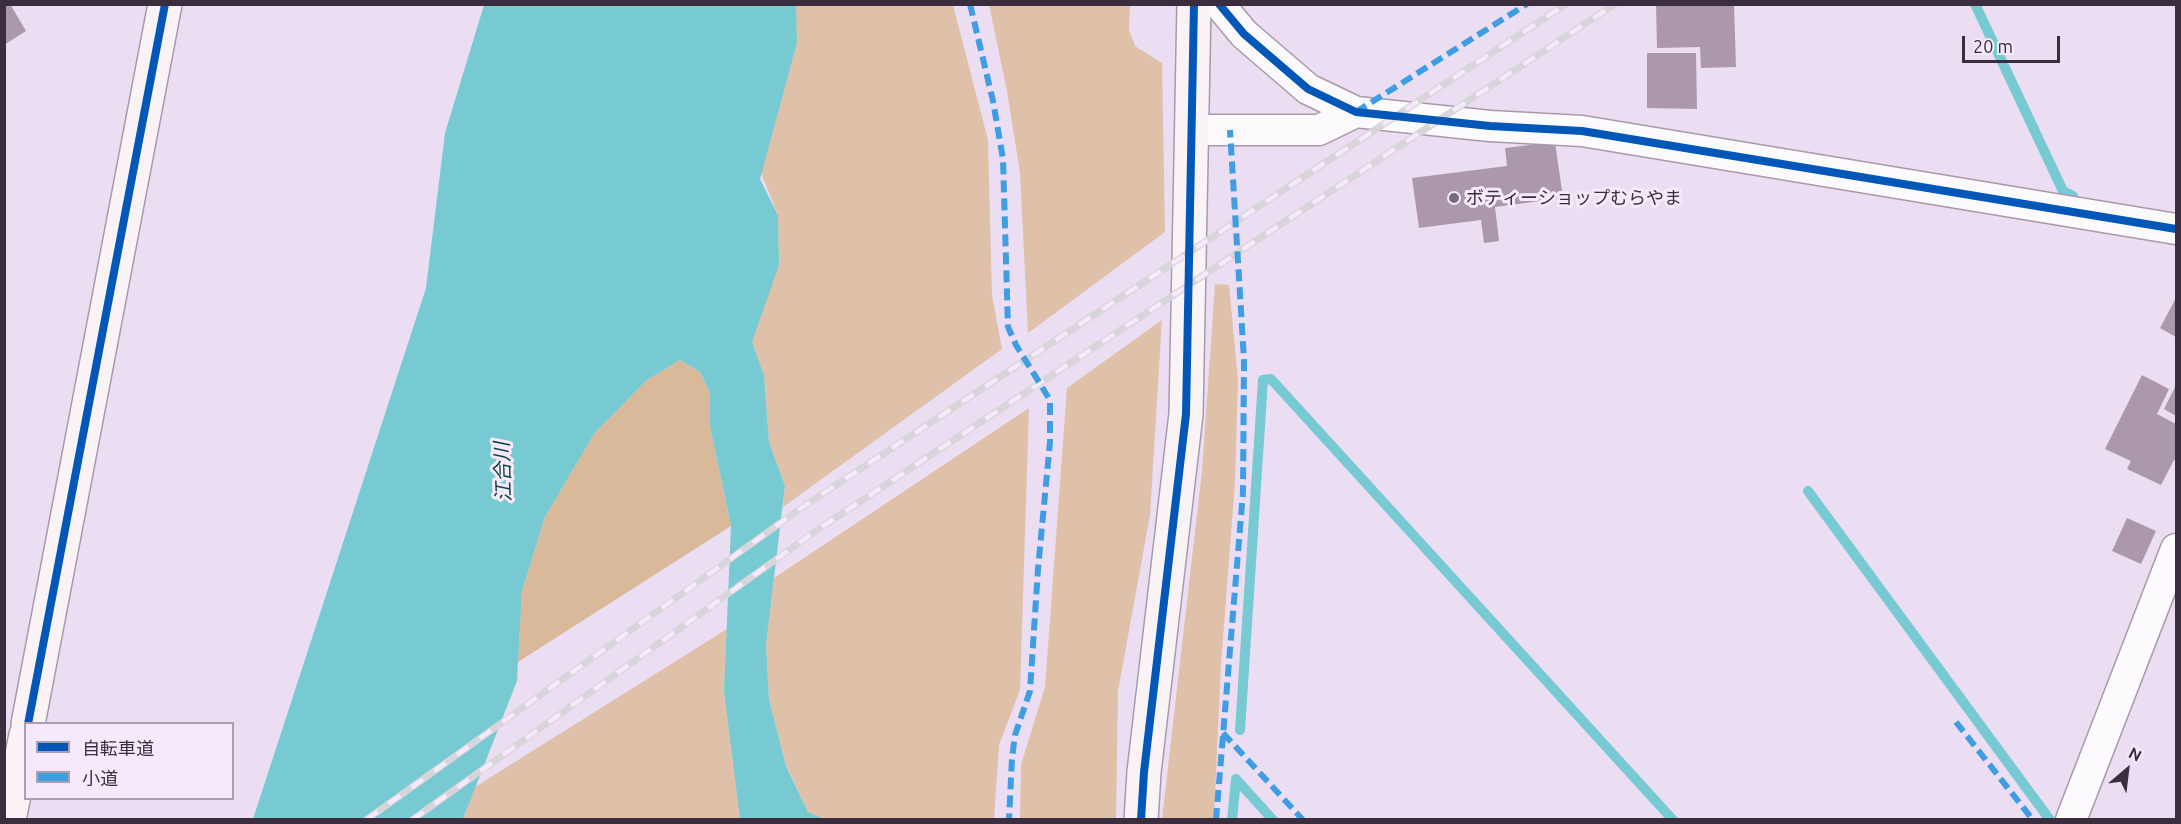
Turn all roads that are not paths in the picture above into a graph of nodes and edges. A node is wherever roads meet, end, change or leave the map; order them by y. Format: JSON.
{"nodes":[{"id":1,"x":165,"y":4,"type":"edge"},
{"id":2,"x":1194,"y":4,"type":"edge"},
{"id":3,"x":1219,"y":4,"type":"edge"},
{"id":4,"x":1356,"y":112,"type":"junction"},
{"id":5,"x":1192,"y":130,"type":"junction"},
{"id":6,"x":2176,"y":230,"type":"edge"},
{"id":7,"x":2176,"y":549,"type":"edge"},
{"id":8,"x":28,"y":722,"type":"edge"},
{"id":9,"x":24,"y":745,"type":"edge"},
{"id":10,"x":9,"y":819,"type":"edge"},
{"id":11,"x":1141,"y":819,"type":"edge"},
{"id":12,"x":2071,"y":819,"type":"edge"}],
"edges":[{"from":1,"to":8,"type":"street"},
{"from":2,"to":5,"type":"street"},
{"from":3,"to":4,"type":"street"},
{"from":4,"to":5,"type":"street"},
{"from":4,"to":6,"type":"street"},
{"from":5,"to":11,"type":"street"},
{"from":7,"to":12,"type":"street"},
{"from":9,"to":10,"type":"street"}]}
